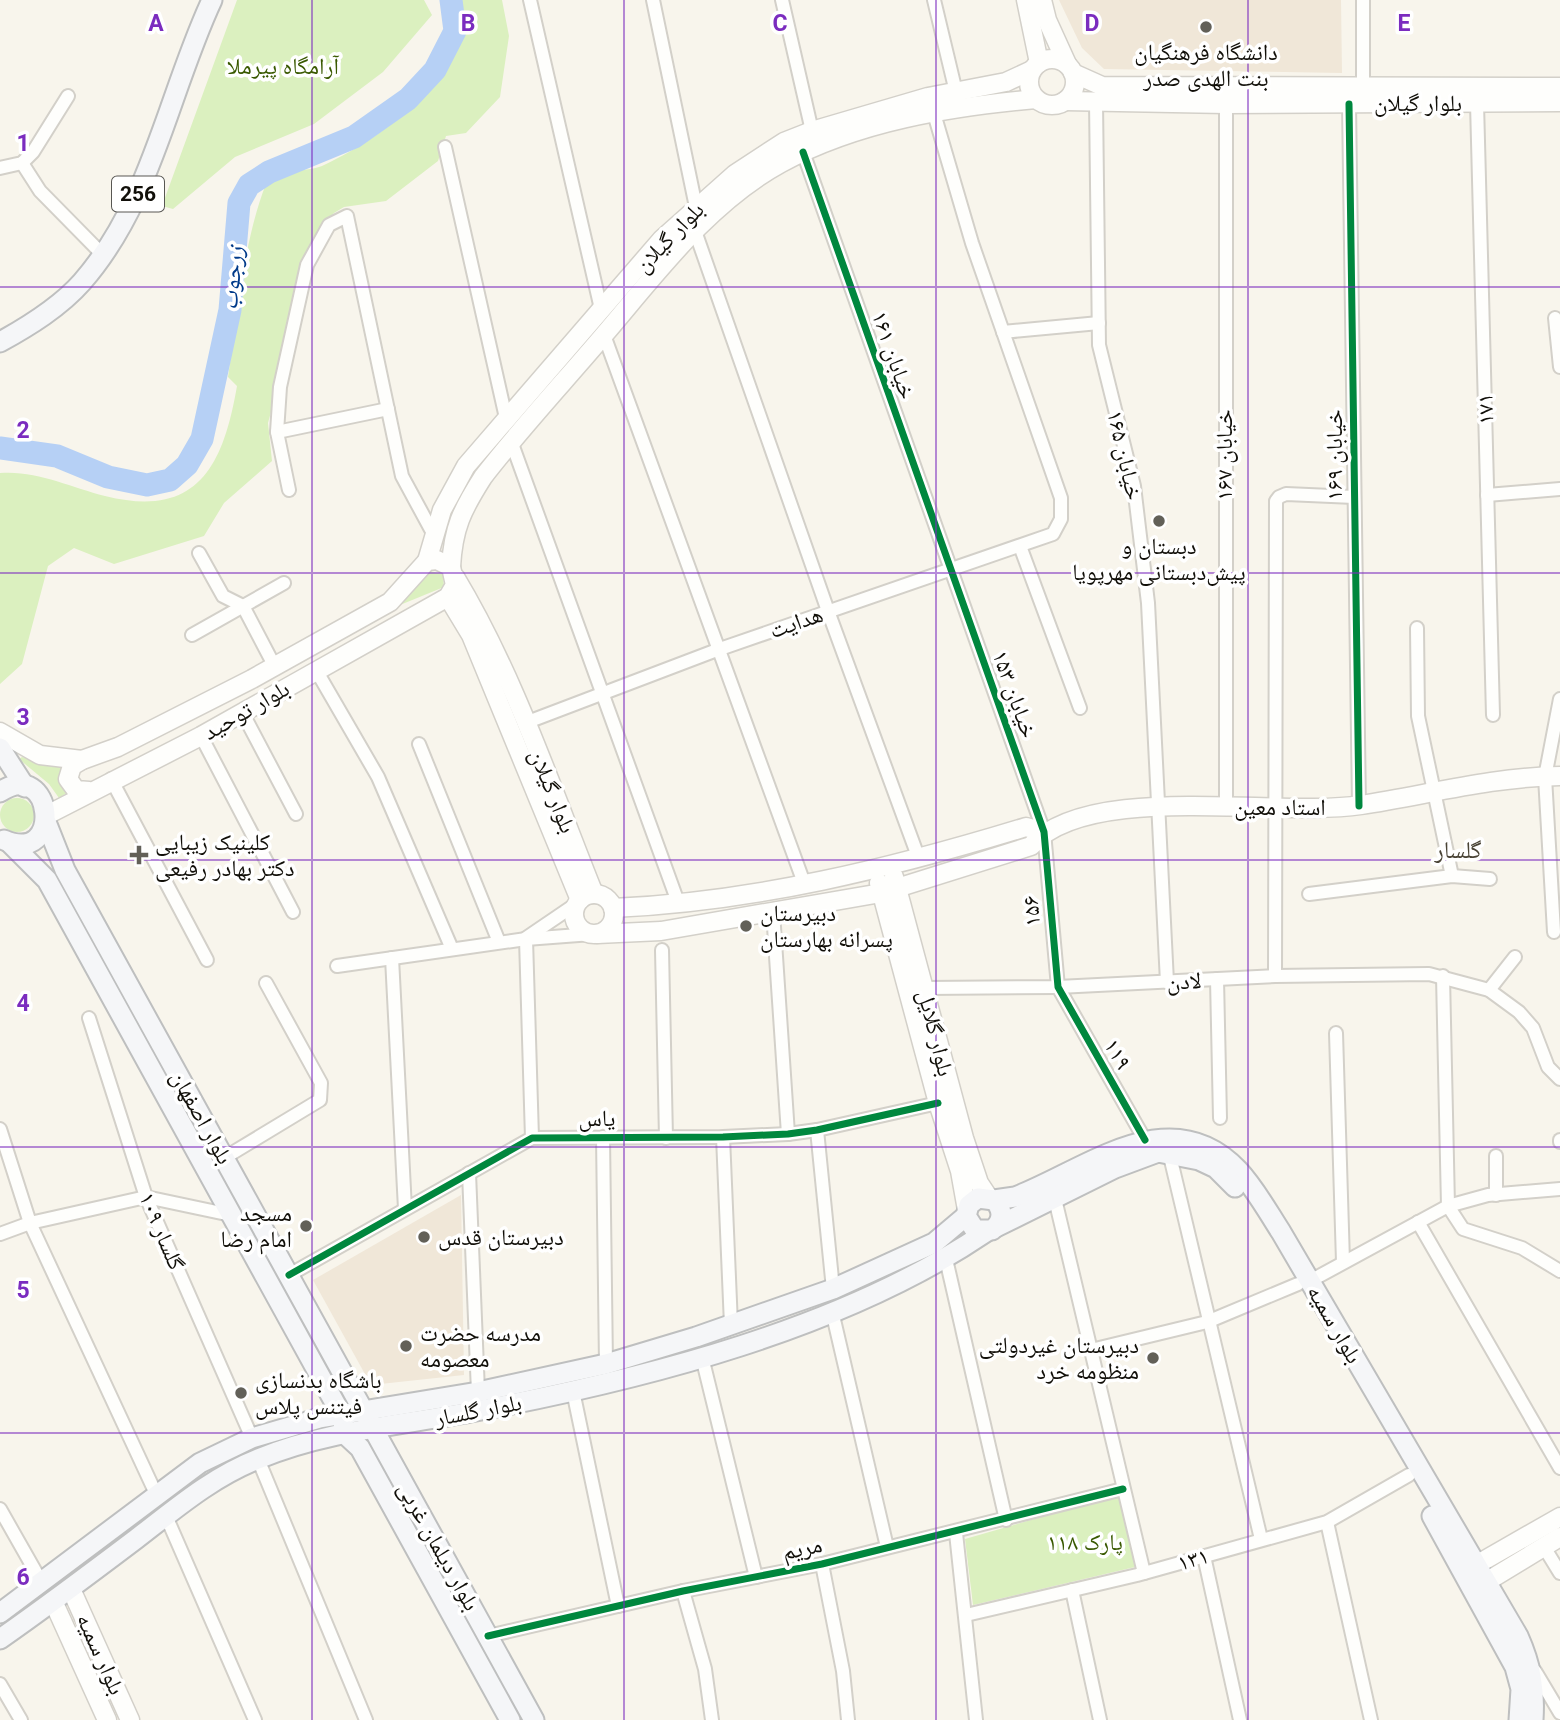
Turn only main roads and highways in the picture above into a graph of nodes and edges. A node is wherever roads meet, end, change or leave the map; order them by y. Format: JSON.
{"nodes":[{"id":1,"x":212,"y":0,"type":"edge"},
{"id":2,"x":1026,"y":0,"type":"edge"},
{"id":3,"x":1042,"y":0,"type":"edge"},
{"id":4,"x":1035,"y":66,"type":"junction"},
{"id":5,"x":1070,"y":69,"type":"junction"},
{"id":6,"x":1560,"y":87,"type":"edge"},
{"id":7,"x":1036,"y":99,"type":"junction"},
{"id":8,"x":1065,"y":101,"type":"junction"},
{"id":9,"x":1560,"y":102,"type":"edge"},
{"id":10,"x":0,"y":342,"type":"edge"},
{"id":11,"x":427,"y":561,"type":"junction"},
{"id":12,"x":453,"y":572,"type":"junction"},
{"id":13,"x":445,"y":598,"type":"junction"},
{"id":14,"x":0,"y":732,"type":"edge"},
{"id":15,"x":0,"y":748,"type":"edge"},
{"id":16,"x":79,"y":762,"type":"junction"},
{"id":17,"x":1553,"y":777,"type":"edge"},
{"id":18,"x":25,"y":787,"type":"junction"},
{"id":19,"x":89,"y":791,"type":"junction"},
{"id":20,"x":0,"y":792,"type":"edge"},
{"id":21,"x":46,"y":819,"type":"junction"},
{"id":22,"x":1044,"y":832,"type":"junction"},
{"id":23,"x":3,"y":840,"type":"edge"},
{"id":24,"x":883,"y":867,"type":"junction"},
{"id":25,"x":889,"y":891,"type":"junction"},
{"id":26,"x":583,"y":899,"type":"junction"},
{"id":27,"x":613,"y":908,"type":"junction"},
{"id":28,"x":594,"y":934,"type":"junction"},
{"id":29,"x":196,"y":1107,"type":"junction"},
{"id":30,"x":177,"y":1117,"type":"junction"},
{"id":31,"x":991,"y":1199,"type":"junction"},
{"id":32,"x":967,"y":1213,"type":"junction"},
{"id":33,"x":991,"y":1229,"type":"junction"},
{"id":34,"x":1304,"y":1283,"type":"junction"},
{"id":35,"x":363,"y":1410,"type":"junction"},
{"id":36,"x":1378,"y":1410,"type":"junction"},
{"id":37,"x":341,"y":1414,"type":"junction"},
{"id":38,"x":374,"y":1429,"type":"junction"},
{"id":39,"x":346,"y":1435,"type":"junction"},
{"id":40,"x":1560,"y":1517,"type":"edge"},
{"id":41,"x":1552,"y":1542,"type":"edge"},
{"id":42,"x":60,"y":1571,"type":"junction"},
{"id":43,"x":1475,"y":1577,"type":"junction"},
{"id":44,"x":42,"y":1583,"type":"junction"},
{"id":45,"x":71,"y":1589,"type":"junction"},
{"id":46,"x":53,"y":1601,"type":"junction"},
{"id":47,"x":0,"y":1613,"type":"edge"},
{"id":48,"x":0,"y":1639,"type":"edge"},
{"id":49,"x":107,"y":1720,"type":"edge"},
{"id":50,"x":130,"y":1720,"type":"edge"},
{"id":51,"x":510,"y":1720,"type":"edge"},
{"id":52,"x":534,"y":1720,"type":"edge"},
{"id":53,"x":1519,"y":1720,"type":"edge"},
{"id":54,"x":1533,"y":1720,"type":"edge"}],
"edges":[{"from":1,"to":10,"type":"main road","number":"256"},
{"from":2,"to":4,"type":"main road"},
{"from":3,"to":5,"type":"main road"},
{"from":4,"to":5,"type":"main road"},
{"from":4,"to":7,"type":"main road"},
{"from":4,"to":11,"type":"main road","name":"بلوار گیلان"},
{"from":5,"to":6,"type":"main road","name":"بلوار گیلان"},
{"from":5,"to":8,"type":"main road"},
{"from":7,"to":8,"type":"main road"},
{"from":7,"to":12,"type":"main road","name":"بلوار گیلان"},
{"from":8,"to":9,"type":"main road","name":"بلوار گیلان"},
{"from":11,"to":12,"type":"main road"},
{"from":11,"to":16,"type":"main road","name":"بلوار توحید"},
{"from":12,"to":13,"type":"main road"},
{"from":12,"to":26,"type":"main road","name":"بلوار گیلان"},
{"from":13,"to":19,"type":"main road","name":"بلوار توحید"},
{"from":13,"to":26,"type":"main road","name":"بلوار گیلان"},
{"from":14,"to":16,"type":"main road"},
{"from":15,"to":18,"type":"main road","name":"بلوار اصفهان"},
{"from":16,"to":19,"type":"main road"},
{"from":17,"to":22,"type":"main road","name":"استاد معین"},
{"from":18,"to":20,"type":"main road"},
{"from":18,"to":21,"type":"main road","name":"بلوار اصفهان"},
{"from":19,"to":21,"type":"main road","name":"بلوار توحید"},
{"from":21,"to":23,"type":"main road"},
{"from":21,"to":29,"type":"main road","name":"بلوار اصفهان"},
{"from":22,"to":24,"type":"main road","name":"استاد معین"},
{"from":22,"to":25,"type":"main road","name":"استاد معین"},
{"from":23,"to":30,"type":"main road","name":"بلوار اصفهان"},
{"from":24,"to":25,"type":"main road","name":"بلوار گلایل"},
{"from":24,"to":27,"type":"main road"},
{"from":25,"to":28,"type":"main road"},
{"from":25,"to":31,"type":"main road","name":"بلوار گلایل"},
{"from":25,"to":32,"type":"main road","name":"بلوار گلایل"},
{"from":26,"to":27,"type":"main road"},
{"from":26,"to":28,"type":"main road"},
{"from":27,"to":28,"type":"main road"},
{"from":29,"to":30,"type":"main road"},
{"from":29,"to":35,"type":"main road","name":"بلوار اصفهان"},
{"from":30,"to":37,"type":"main road","name":"بلوار اصفهان"},
{"from":31,"to":32,"type":"main road"},
{"from":31,"to":33,"type":"main road"},
{"from":31,"to":34,"type":"main road","name":"بلوار سمیه"},
{"from":32,"to":33,"type":"main road"},
{"from":32,"to":35,"type":"main road","name":"بلوار گلسار"},
{"from":33,"to":34,"type":"main road","name":"بلوار سمیه"},
{"from":33,"to":38,"type":"main road","name":"بلوار گلسار"},
{"from":34,"to":36,"type":"main road","name":"بلوار سمیه"},
{"from":35,"to":37,"type":"main road","name":"بلوار گلسار"},
{"from":35,"to":38,"type":"main road","name":"بلوار دیلمان غربی"},
{"from":36,"to":43,"type":"main road","name":"بلوار سمیه"},
{"from":36,"to":43,"type":"main road","name":"بلوار سمیه"},
{"from":37,"to":39,"type":"main road","name":"بلوار دیلمان غربی"},
{"from":37,"to":42,"type":"main road","name":"بلوار گلسار"},
{"from":38,"to":39,"type":"main road","name":"بلوار گلسار"},
{"from":38,"to":52,"type":"main road","name":"بلوار دیلمان غربی"},
{"from":39,"to":45,"type":"main road","name":"بلوار گلسار"},
{"from":39,"to":51,"type":"main road","name":"بلوار دیلمان غربی"},
{"from":40,"to":43,"type":"main road"},
{"from":41,"to":43,"type":"main road"},
{"from":42,"to":44,"type":"main road","name":"بلوار گلسار"},
{"from":42,"to":45,"type":"main road"},
{"from":43,"to":53,"type":"main road","name":"بلوار سمیه"},
{"from":43,"to":54,"type":"main road","name":"بلوار سمیه"},
{"from":44,"to":46,"type":"main road"},
{"from":44,"to":47,"type":"main road","name":"بلوار گلسار"},
{"from":45,"to":46,"type":"main road","name":"بلوار گلسار"},
{"from":45,"to":50,"type":"main road","name":"بلوار سمیه"},
{"from":46,"to":48,"type":"main road","name":"بلوار گلسار"},
{"from":46,"to":49,"type":"main road","name":"بلوار سمیه"}]}
